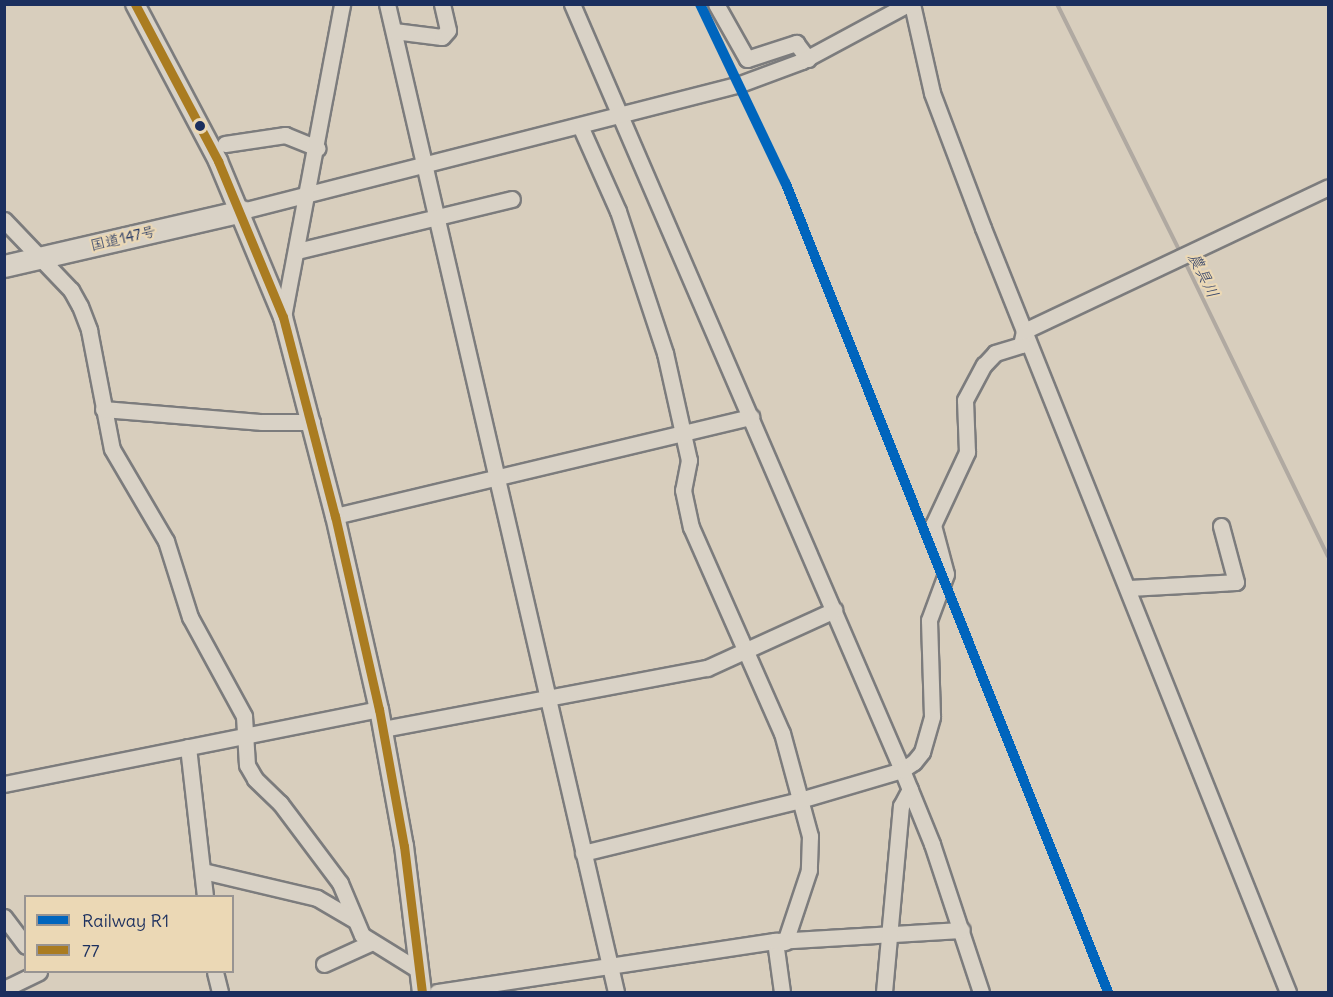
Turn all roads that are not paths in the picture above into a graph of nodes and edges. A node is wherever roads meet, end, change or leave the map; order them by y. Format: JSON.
{"nodes":[{"id":1,"x":135,"y":4,"type":"edge"},
{"id":2,"x":342,"y":4,"type":"edge"},
{"id":3,"x":387,"y":4,"type":"edge"},
{"id":4,"x":442,"y":4,"type":"edge"},
{"id":5,"x":573,"y":4,"type":"edge"},
{"id":6,"x":716,"y":4,"type":"edge"},
{"id":7,"x":910,"y":4,"type":"edge"},
{"id":8,"x":394,"y":31,"type":"junction"},
{"id":9,"x":808,"y":59,"type":"junction"},
{"id":10,"x":622,"y":118,"type":"junction"},
{"id":11,"x":581,"y":128,"type":"junction"},
{"id":12,"x":225,"y":144,"type":"dead end"},
{"id":13,"x":317,"y":148,"type":"junction"},
{"id":14,"x":426,"y":167,"type":"junction"},
{"id":15,"x":1329,"y":187,"type":"edge"},
{"id":16,"x":309,"y":194,"type":"junction"},
{"id":17,"x":512,"y":199,"type":"dead end"},
{"id":18,"x":242,"y":211,"type":"junction"},
{"id":19,"x":436,"y":218,"type":"junction"},
{"id":20,"x":4,"y":220,"type":"edge"},
{"id":21,"x":297,"y":251,"type":"junction"},
{"id":22,"x":39,"y":257,"type":"junction"},
{"id":23,"x":4,"y":266,"type":"edge"},
{"id":24,"x":283,"y":317,"type":"junction"},
{"id":25,"x":1024,"y":331,"type":"junction"},
{"id":26,"x":103,"y":409,"type":"junction"},
{"id":27,"x":751,"y":417,"type":"junction"},
{"id":28,"x":312,"y":422,"type":"junction"},
{"id":29,"x":682,"y":435,"type":"junction"},
{"id":30,"x":498,"y":477,"type":"junction"},
{"id":31,"x":335,"y":516,"type":"junction"},
{"id":32,"x":1221,"y":526,"type":"dead end"},
{"id":33,"x":1129,"y":588,"type":"junction"},
{"id":34,"x":834,"y":610,"type":"junction"},
{"id":35,"x":747,"y":652,"type":"junction"},
{"id":36,"x":550,"y":700,"type":"junction"},
{"id":37,"x":379,"y":708,"type":"junction"},
{"id":38,"x":383,"y":729,"type":"junction"},
{"id":39,"x":243,"y":733,"type":"junction"},
{"id":40,"x":188,"y":747,"type":"junction"},
{"id":41,"x":902,"y":770,"type":"junction"},
{"id":42,"x":4,"y":784,"type":"edge"},
{"id":43,"x":909,"y":789,"type":"junction"},
{"id":44,"x":800,"y":800,"type":"junction"},
{"id":45,"x":583,"y":853,"type":"junction"},
{"id":46,"x":203,"y":871,"type":"junction"},
{"id":47,"x":205,"y":895,"type":"edge"},
{"id":48,"x":4,"y":917,"type":"edge"},
{"id":49,"x":353,"y":919,"type":"junction"},
{"id":50,"x":962,"y":930,"type":"junction"},
{"id":51,"x":889,"y":935,"type":"junction"},
{"id":52,"x":780,"y":941,"type":"junction"},
{"id":53,"x":24,"y":943,"type":"edge"},
{"id":54,"x":370,"y":943,"type":"junction"},
{"id":55,"x":324,"y":964,"type":"dead end"},
{"id":56,"x":610,"y":967,"type":"junction"},
{"id":57,"x":420,"y":971,"type":"junction"},
{"id":58,"x":37,"y":973,"type":"edge"},
{"id":59,"x":216,"y":973,"type":"edge"},
{"id":60,"x":4,"y":989,"type":"edge"},
{"id":61,"x":220,"y":993,"type":"edge"},
{"id":62,"x":422,"y":993,"type":"edge"},
{"id":63,"x":437,"y":993,"type":"edge"},
{"id":64,"x":616,"y":993,"type":"edge"},
{"id":65,"x":782,"y":993,"type":"edge"},
{"id":66,"x":884,"y":993,"type":"edge"},
{"id":67,"x":981,"y":993,"type":"edge"},
{"id":68,"x":1288,"y":993,"type":"edge"}],
"edges":[{"from":1,"to":18,"type":"main road"},
{"from":2,"to":13,"type":"street"},
{"from":3,"to":8,"type":"street"},
{"from":4,"to":8,"type":"street"},
{"from":5,"to":10,"type":"street"},
{"from":6,"to":9,"type":"street"},
{"from":7,"to":9,"type":"street"},
{"from":7,"to":25,"type":"street"},
{"from":8,"to":14,"type":"street"},
{"from":9,"to":10,"type":"street"},
{"from":10,"to":11,"type":"street"},
{"from":10,"to":27,"type":"street"},
{"from":11,"to":14,"type":"street"},
{"from":11,"to":29,"type":"street"},
{"from":12,"to":13,"type":"street"},
{"from":13,"to":16,"type":"street"},
{"from":14,"to":16,"type":"street"},
{"from":14,"to":19,"type":"street"},
{"from":15,"to":25,"type":"street"},
{"from":16,"to":18,"type":"street"},
{"from":16,"to":21,"type":"street"},
{"from":17,"to":19,"type":"street"},
{"from":18,"to":22,"type":"highway","name":"国道147号"},
{"from":18,"to":24,"type":"main road"},
{"from":19,"to":21,"type":"street"},
{"from":19,"to":30,"type":"street"},
{"from":20,"to":22,"type":"street"},
{"from":21,"to":24,"type":"street"},
{"from":22,"to":23,"type":"highway","name":"国道147号"},
{"from":22,"to":26,"type":"street"},
{"from":24,"to":28,"type":"main road"},
{"from":25,"to":33,"type":"street"},
{"from":25,"to":41,"type":"street"},
{"from":26,"to":28,"type":"street"},
{"from":26,"to":39,"type":"street"},
{"from":27,"to":29,"type":"street"},
{"from":27,"to":34,"type":"street"},
{"from":28,"to":31,"type":"main road"},
{"from":29,"to":30,"type":"street"},
{"from":29,"to":35,"type":"street"},
{"from":30,"to":31,"type":"street"},
{"from":30,"to":36,"type":"street"},
{"from":31,"to":37,"type":"main road"},
{"from":32,"to":33,"type":"street"},
{"from":33,"to":68,"type":"street"},
{"from":34,"to":35,"type":"street"},
{"from":34,"to":41,"type":"street"},
{"from":35,"to":36,"type":"street"},
{"from":35,"to":44,"type":"street"},
{"from":36,"to":38,"type":"street"},
{"from":36,"to":45,"type":"street"},
{"from":37,"to":38,"type":"main road"},
{"from":37,"to":39,"type":"street"},
{"from":38,"to":57,"type":"main road"},
{"from":39,"to":40,"type":"street"},
{"from":39,"to":49,"type":"street"},
{"from":40,"to":42,"type":"street"},
{"from":40,"to":46,"type":"street"},
{"from":41,"to":43,"type":"street"},
{"from":41,"to":44,"type":"street"},
{"from":43,"to":50,"type":"street"},
{"from":43,"to":51,"type":"street"},
{"from":44,"to":45,"type":"street"},
{"from":44,"to":52,"type":"street"},
{"from":45,"to":56,"type":"street"},
{"from":46,"to":47,"type":"street"},
{"from":46,"to":49,"type":"street"},
{"from":48,"to":53,"type":"street"},
{"from":49,"to":54,"type":"street"},
{"from":50,"to":51,"type":"street"},
{"from":50,"to":67,"type":"street"},
{"from":51,"to":52,"type":"street"},
{"from":51,"to":66,"type":"street"},
{"from":52,"to":56,"type":"street"},
{"from":52,"to":65,"type":"street"},
{"from":54,"to":55,"type":"street"},
{"from":54,"to":57,"type":"street"},
{"from":56,"to":63,"type":"street"},
{"from":56,"to":64,"type":"street"},
{"from":57,"to":62,"type":"main road"},
{"from":58,"to":60,"type":"street"},
{"from":59,"to":61,"type":"street"}]}
